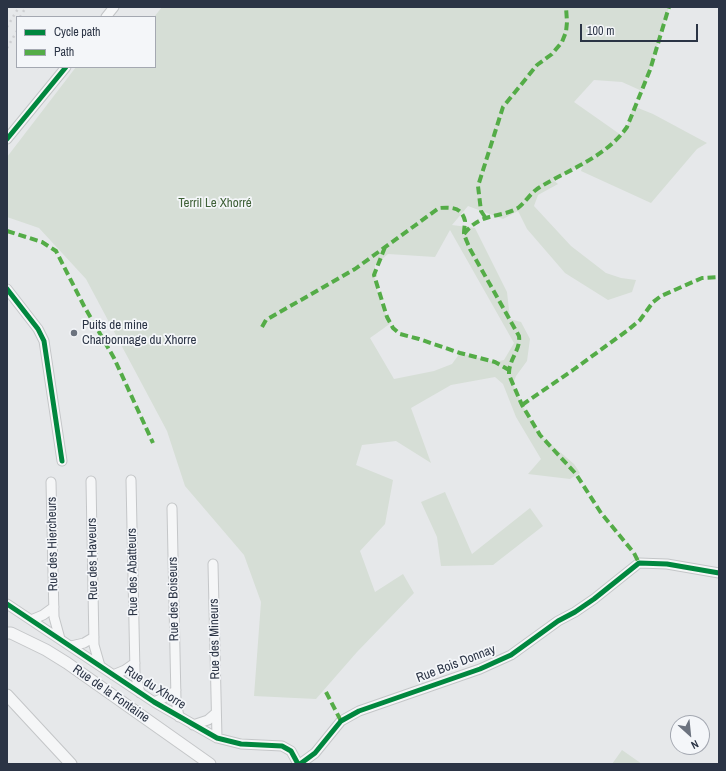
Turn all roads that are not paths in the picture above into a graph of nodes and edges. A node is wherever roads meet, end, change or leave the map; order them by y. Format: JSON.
{"nodes":[{"id":1,"x":114,"y":7,"type":"edge"},
{"id":2,"x":107,"y":16,"type":"edge"},
{"id":3,"x":65,"y":68,"type":"edge"},
{"id":4,"x":7,"y":139,"type":"edge"},
{"id":5,"x":7,"y":289,"type":"edge"},
{"id":6,"x":62,"y":461,"type":"dead end"},
{"id":7,"x":131,"y":480,"type":"dead end"},
{"id":8,"x":91,"y":481,"type":"dead end"},
{"id":9,"x":51,"y":482,"type":"dead end"},
{"id":10,"x":172,"y":508,"type":"dead end"},
{"id":11,"x":213,"y":564,"type":"dead end"},
{"id":12,"x":719,"y":573,"type":"edge"},
{"id":13,"x":7,"y":604,"type":"edge"},
{"id":14,"x":54,"y":607,"type":"junction"},
{"id":15,"x":31,"y":620,"type":"junction"},
{"id":16,"x":7,"y":633,"type":"edge"},
{"id":17,"x":94,"y":636,"type":"junction"},
{"id":18,"x":60,"y":639,"type":"junction"},
{"id":19,"x":71,"y":646,"type":"junction"},
{"id":20,"x":135,"y":663,"type":"junction"},
{"id":21,"x":100,"y":666,"type":"junction"},
{"id":22,"x":113,"y":675,"type":"junction"},
{"id":23,"x":176,"y":690,"type":"junction"},
{"id":24,"x":140,"y":693,"type":"junction"},
{"id":25,"x":7,"y":695,"type":"edge"},
{"id":26,"x":154,"y":702,"type":"junction"},
{"id":27,"x":216,"y":713,"type":"junction"},
{"id":28,"x":179,"y":717,"type":"junction"},
{"id":29,"x":193,"y":725,"type":"junction"},
{"id":30,"x":217,"y":738,"type":"junction"},
{"id":31,"x":71,"y":764,"type":"edge"},
{"id":32,"x":210,"y":764,"type":"edge"},
{"id":33,"x":299,"y":764,"type":"edge"}],
"edges":[{"from":1,"to":2,"type":"street"},
{"from":3,"to":4,"type":"street"},
{"from":5,"to":6,"type":"street"},
{"from":7,"to":20,"type":"street","name":"Rue des Abatteurs"},
{"from":8,"to":17,"type":"street","name":"Rue des Haveurs"},
{"from":9,"to":14,"type":"street","name":"Rue des Hiercheurs"},
{"from":10,"to":23,"type":"street","name":"Rue des Boiseurs"},
{"from":11,"to":27,"type":"street","name":"Rue des Mineurs"},
{"from":12,"to":33,"type":"street","name":"Rue Bois Donnay"},
{"from":13,"to":15,"type":"street","name":"Rue du Xhorre"},
{"from":14,"to":15,"type":"street","name":"Rue des Hiercheurs"},
{"from":14,"to":18,"type":"street","name":"Rue des Hiercheurs"},
{"from":15,"to":18,"type":"street","name":"Rue du Xhorre"},
{"from":16,"to":32,"type":"street","name":"Rue de la Fontaine"},
{"from":17,"to":19,"type":"street"},
{"from":17,"to":21,"type":"street","name":"Rue des Haveurs"},
{"from":18,"to":19,"type":"street","name":"Rue du Xhorre"},
{"from":19,"to":21,"type":"street","name":"Rue du Xhorre"},
{"from":20,"to":22,"type":"street"},
{"from":20,"to":24,"type":"street","name":"Rue des Abatteurs"},
{"from":21,"to":22,"type":"street","name":"Rue du Xhorre"},
{"from":22,"to":24,"type":"street","name":"Rue du Xhorre"},
{"from":23,"to":26,"type":"street"},
{"from":23,"to":28,"type":"street","name":"Rue des Boiseurs"},
{"from":24,"to":26,"type":"street","name":"Rue du Xhorre"},
{"from":25,"to":31,"type":"street"},
{"from":26,"to":28,"type":"street","name":"Rue du Xhorre"},
{"from":27,"to":29,"type":"street"},
{"from":27,"to":30,"type":"street","name":"Rue des Mineurs"},
{"from":28,"to":29,"type":"street","name":"Rue du Xhorre"},
{"from":29,"to":30,"type":"street","name":"Rue du Xhorre"},
{"from":30,"to":33,"type":"street","name":"Rue du Xhorre"}]}
